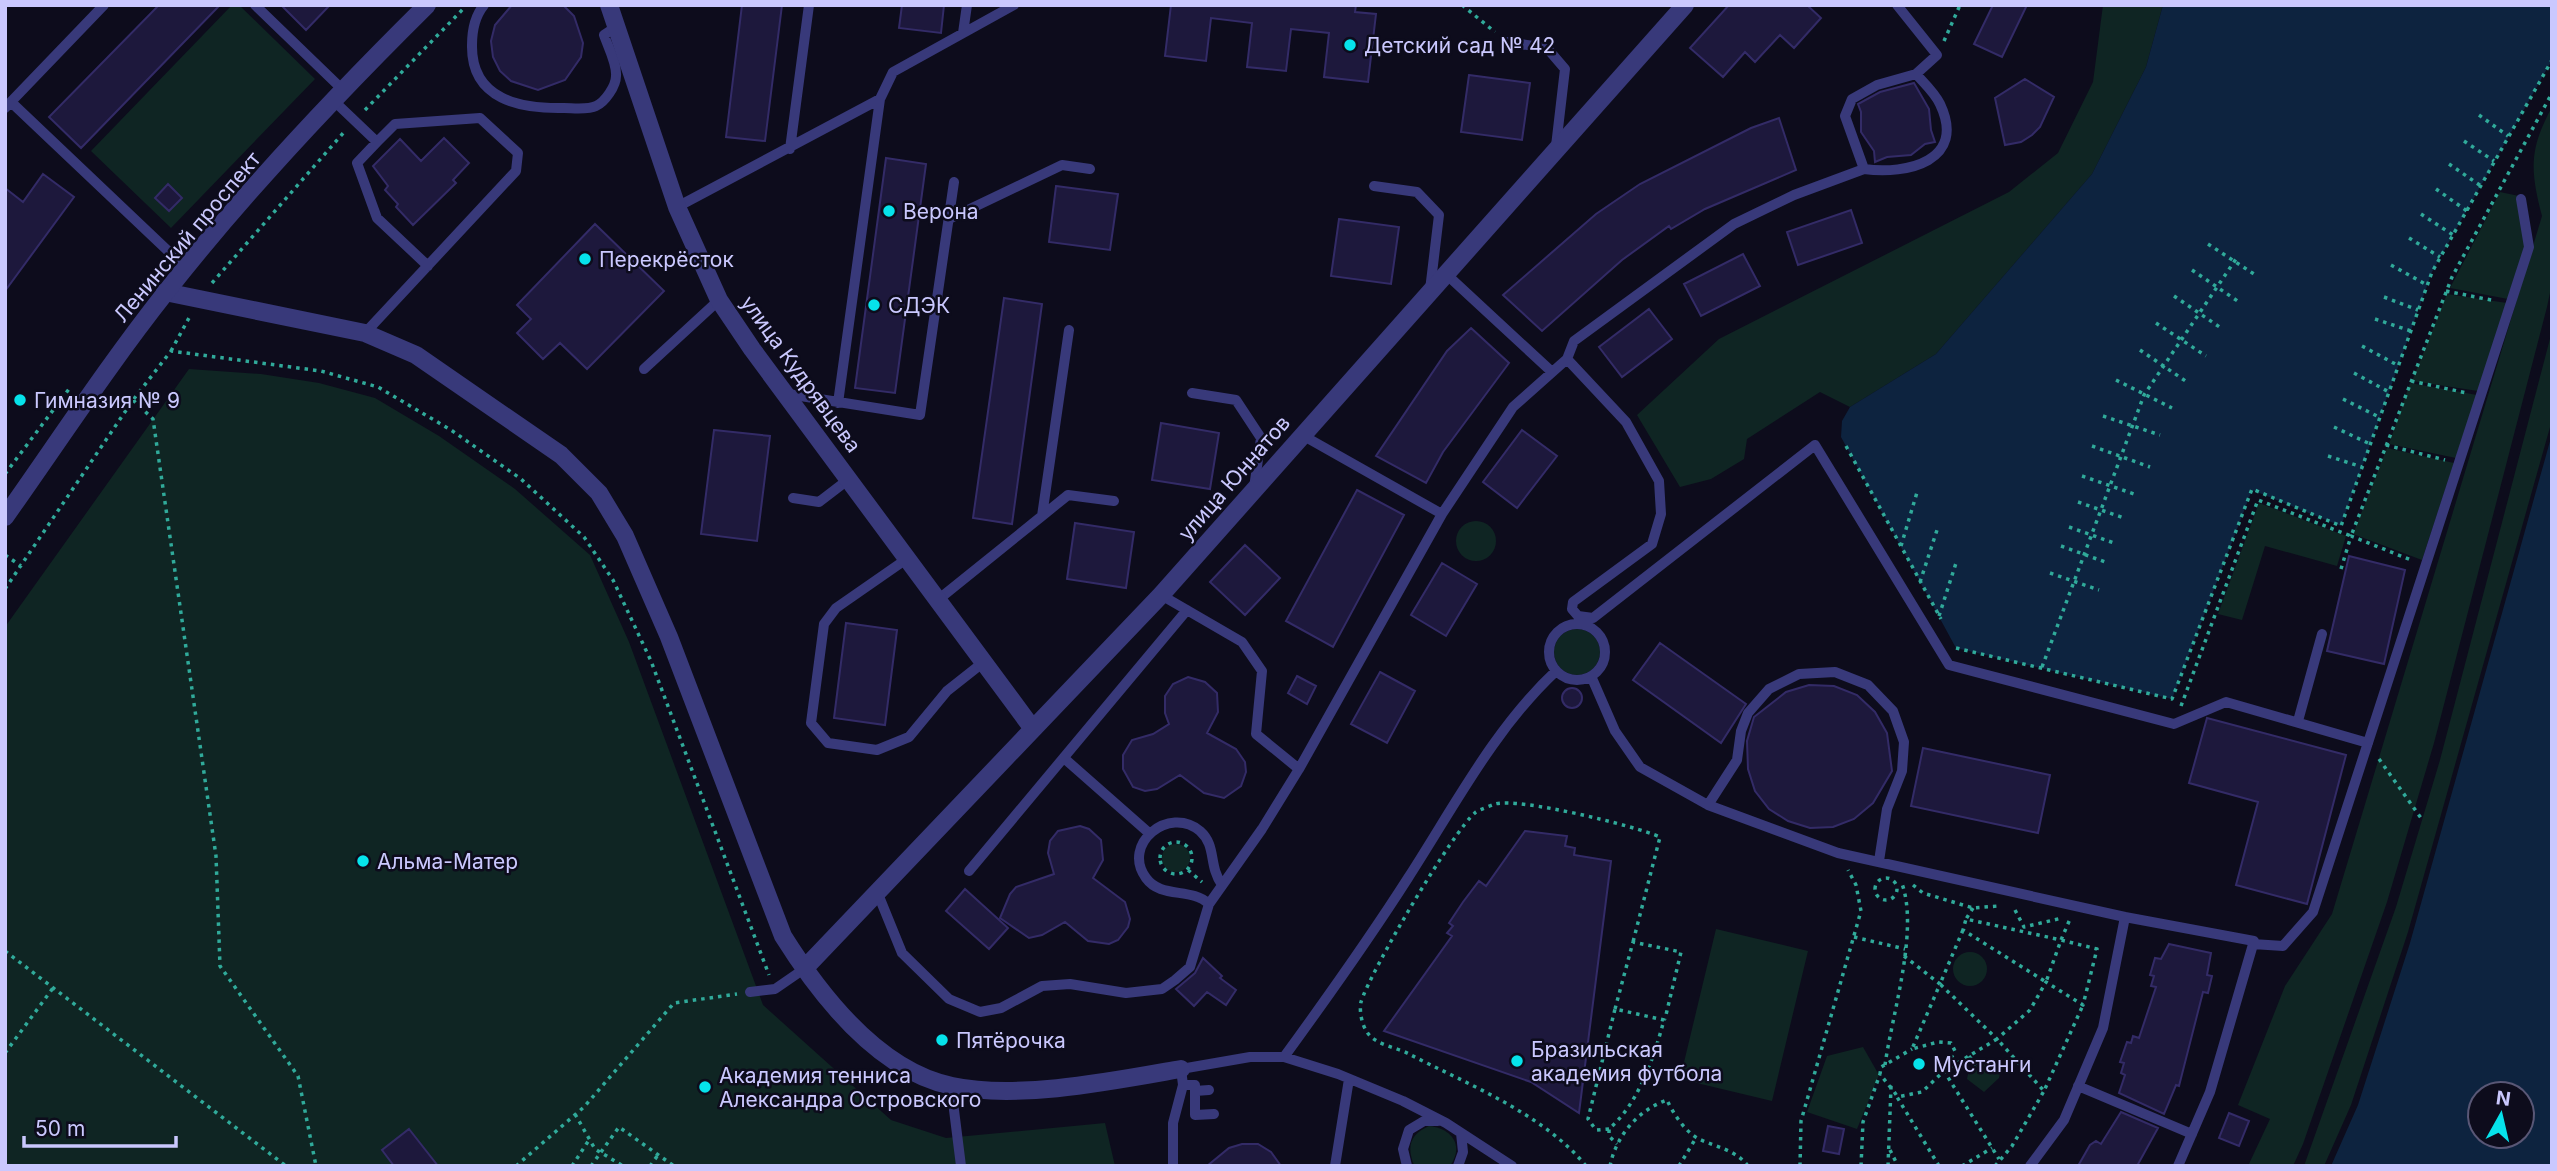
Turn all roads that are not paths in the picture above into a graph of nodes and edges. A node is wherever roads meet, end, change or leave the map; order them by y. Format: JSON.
{"nodes":[{"id":1,"x":104,"y":5,"type":"edge"},
{"id":2,"x":255,"y":5,"type":"edge"},
{"id":3,"x":427,"y":5,"type":"edge"},
{"id":4,"x":484,"y":5,"type":"edge"},
{"id":5,"x":609,"y":5,"type":"edge"},
{"id":6,"x":808,"y":5,"type":"edge"},
{"id":7,"x":967,"y":5,"type":"edge"},
{"id":8,"x":1014,"y":5,"type":"edge"},
{"id":9,"x":1685,"y":5,"type":"edge"},
{"id":10,"x":1897,"y":5,"type":"edge"},
{"id":11,"x":616,"y":27,"type":"junction"},
{"id":12,"x":963,"y":33,"type":"junction"},
{"id":13,"x":1507,"y":42,"type":"road end"},
{"id":14,"x":1916,"y":74,"type":"junction"},
{"id":15,"x":338,"y":95,"type":"junction"},
{"id":16,"x":880,"y":99,"type":"junction"},
{"id":17,"x":8,"y":105,"type":"edge"},
{"id":18,"x":377,"y":142,"type":"junction"},
{"id":19,"x":790,"y":149,"type":"junction"},
{"id":20,"x":1555,"y":149,"type":"junction"},
{"id":21,"x":1090,"y":169,"type":"dead end"},
{"id":22,"x":1864,"y":169,"type":"junction"},
{"id":23,"x":954,"y":182,"type":"dead end"},
{"id":24,"x":1374,"y":186,"type":"dead end"},
{"id":25,"x":2521,"y":199,"type":"dead end"},
{"id":26,"x":677,"y":207,"type":"junction"},
{"id":27,"x":948,"y":219,"type":"junction"},
{"id":28,"x":428,"y":266,"type":"junction"},
{"id":29,"x":186,"y":268,"type":"junction"},
{"id":30,"x":1445,"y":273,"type":"junction"},
{"id":31,"x":1430,"y":290,"type":"junction"},
{"id":32,"x":165,"y":292,"type":"junction"},
{"id":33,"x":719,"y":300,"type":"junction"},
{"id":34,"x":1069,"y":330,"type":"dead end"},
{"id":35,"x":365,"y":333,"type":"junction"},
{"id":36,"x":1567,"y":359,"type":"junction"},
{"id":37,"x":644,"y":369,"type":"dead end"},
{"id":38,"x":1552,"y":372,"type":"junction"},
{"id":39,"x":1192,"y":393,"type":"dead end"},
{"id":40,"x":785,"y":394,"type":"junction"},
{"id":41,"x":838,"y":403,"type":"junction"},
{"id":42,"x":1301,"y":435,"type":"junction"},
{"id":43,"x":849,"y":479,"type":"junction"},
{"id":44,"x":1254,"y":489,"type":"junction"},
{"id":45,"x":793,"y":498,"type":"dead end"},
{"id":46,"x":1114,"y":501,"type":"dead end"},
{"id":47,"x":1442,"y":514,"type":"junction"},
{"id":48,"x":1042,"y":516,"type":"junction"},
{"id":49,"x":5,"y":517,"type":"edge"},
{"id":50,"x":908,"y":558,"type":"junction"},
{"id":51,"x":1161,"y":595,"type":"junction"},
{"id":52,"x":939,"y":599,"type":"junction"},
{"id":53,"x":1187,"y":610,"type":"junction"},
{"id":54,"x":1588,"y":623,"type":"junction"},
{"id":55,"x":2322,"y":634,"type":"dead end"},
{"id":56,"x":985,"y":662,"type":"junction"},
{"id":57,"x":1556,"y":671,"type":"junction"},
{"id":58,"x":1591,"y":676,"type":"junction"},
{"id":59,"x":2298,"y":721,"type":"junction"},
{"id":60,"x":1034,"y":729,"type":"junction"},
{"id":61,"x":2368,"y":743,"type":"junction"},
{"id":62,"x":1065,"y":760,"type":"junction"},
{"id":63,"x":1298,"y":769,"type":"junction"},
{"id":64,"x":1708,"y":805,"type":"junction"},
{"id":65,"x":1149,"y":833,"type":"junction"},
{"id":66,"x":1879,"y":860,"type":"junction"},
{"id":67,"x":969,"y":871,"type":"dead end"},
{"id":68,"x":1222,"y":884,"type":"junction"},
{"id":69,"x":878,"y":894,"type":"junction"},
{"id":70,"x":1209,"y":904,"type":"junction"},
{"id":71,"x":2126,"y":917,"type":"junction"},
{"id":72,"x":2253,"y":944,"type":"junction"},
{"id":73,"x":804,"y":969,"type":"junction"},
{"id":74,"x":750,"y":992,"type":"road end"},
{"id":75,"x":1284,"y":1057,"type":"junction"},
{"id":76,"x":1182,"y":1077,"type":"junction"},
{"id":77,"x":1349,"y":1079,"type":"junction"},
{"id":78,"x":951,"y":1086,"type":"junction"},
{"id":79,"x":2078,"y":1086,"type":"junction"},
{"id":80,"x":1209,"y":1090,"type":"dead end"},
{"id":81,"x":1195,"y":1091,"type":"junction"},
{"id":82,"x":1214,"y":1114,"type":"dead end"},
{"id":83,"x":1446,"y":1123,"type":"junction"},
{"id":84,"x":1461,"y":1133,"type":"junction"},
{"id":85,"x":2192,"y":1134,"type":"junction"},
{"id":86,"x":1459,"y":1164,"type":"edge"},
{"id":87,"x":961,"y":1166,"type":"edge"},
{"id":88,"x":1173,"y":1166,"type":"edge"},
{"id":89,"x":1335,"y":1166,"type":"edge"},
{"id":90,"x":1407,"y":1166,"type":"edge"},
{"id":91,"x":1512,"y":1166,"type":"edge"},
{"id":92,"x":2030,"y":1166,"type":"edge"},
{"id":93,"x":2178,"y":1166,"type":"edge"}],
"edges":[{"from":1,"to":17,"type":"lane"},
{"from":2,"to":15,"type":"lane"},
{"from":3,"to":15,"type":"street","name":"Ленинский проспект"},
{"from":4,"to":11,"type":"lane"},
{"from":5,"to":11,"type":"street","name":"улица Кудрявцева"},
{"from":6,"to":19,"type":"lane"},
{"from":7,"to":12,"type":"lane"},
{"from":8,"to":12,"type":"lane"},
{"from":9,"to":20,"type":"street","name":"улица Юннатов"},
{"from":10,"to":14,"type":"lane"},
{"from":11,"to":26,"type":"street","name":"улица Кудрявцева"},
{"from":12,"to":16,"type":"lane"},
{"from":13,"to":20,"type":"lane"},
{"from":14,"to":22,"type":"lane"},
{"from":14,"to":22,"type":"lane"},
{"from":15,"to":18,"type":"lane"},
{"from":15,"to":29,"type":"street","name":"Ленинский проспект"},
{"from":16,"to":19,"type":"lane"},
{"from":16,"to":41,"type":"lane"},
{"from":17,"to":29,"type":"lane"},
{"from":18,"to":28,"type":"lane"},
{"from":18,"to":28,"type":"lane"},
{"from":19,"to":26,"type":"lane"},
{"from":20,"to":30,"type":"street","name":"улица Юннатов"},
{"from":21,"to":27,"type":"lane"},
{"from":22,"to":36,"type":"lane"},
{"from":23,"to":27,"type":"lane"},
{"from":24,"to":31,"type":"lane"},
{"from":25,"to":61,"type":"lane"},
{"from":26,"to":33,"type":"street","name":"улица Кудрявцева"},
{"from":27,"to":41,"type":"lane"},
{"from":28,"to":35,"type":"lane"},
{"from":29,"to":32,"type":"street","name":"Ленинский проспект"},
{"from":30,"to":31,"type":"street","name":"улица Юннатов"},
{"from":30,"to":38,"type":"lane"},
{"from":31,"to":42,"type":"street","name":"улица Юннатов"},
{"from":32,"to":35,"type":"street"},
{"from":32,"to":49,"type":"street","name":"Ленинский проспект"},
{"from":33,"to":37,"type":"lane"},
{"from":33,"to":40,"type":"street","name":"улица Кудрявцева"},
{"from":34,"to":48,"type":"lane"},
{"from":35,"to":73,"type":"street"},
{"from":36,"to":38,"type":"lane"},
{"from":36,"to":54,"type":"lane"},
{"from":38,"to":47,"type":"lane"},
{"from":39,"to":44,"type":"lane"},
{"from":40,"to":41,"type":"lane"},
{"from":40,"to":43,"type":"street","name":"улица Кудрявцева"},
{"from":42,"to":44,"type":"street","name":"улица Юннатов"},
{"from":42,"to":47,"type":"lane"},
{"from":43,"to":45,"type":"lane"},
{"from":43,"to":50,"type":"street","name":"улица Кудрявцева"},
{"from":44,"to":51,"type":"street","name":"улица Юннатов"},
{"from":46,"to":48,"type":"lane"},
{"from":47,"to":63,"type":"lane"},
{"from":48,"to":52,"type":"lane"},
{"from":50,"to":52,"type":"street","name":"улица Кудрявцева"},
{"from":50,"to":56,"type":"lane"},
{"from":51,"to":53,"type":"lane"},
{"from":51,"to":60,"type":"street","name":"улица Юннатов"},
{"from":52,"to":56,"type":"street","name":"улица Кудрявцева"},
{"from":53,"to":62,"type":"lane"},
{"from":53,"to":63,"type":"lane"},
{"from":54,"to":57,"type":"lane"},
{"from":54,"to":58,"type":"lane"},
{"from":54,"to":59,"type":"lane"},
{"from":55,"to":59,"type":"lane"},
{"from":56,"to":60,"type":"street","name":"улица Кудрявцева"},
{"from":57,"to":58,"type":"lane"},
{"from":57,"to":75,"type":"lane"},
{"from":58,"to":64,"type":"lane"},
{"from":59,"to":61,"type":"lane"},
{"from":60,"to":69,"type":"street","name":"улица Юннатов"},
{"from":61,"to":72,"type":"lane"},
{"from":62,"to":65,"type":"lane"},
{"from":62,"to":67,"type":"lane"},
{"from":63,"to":68,"type":"lane"},
{"from":64,"to":66,"type":"lane"},
{"from":64,"to":66,"type":"lane"},
{"from":65,"to":68,"type":"lane"},
{"from":65,"to":70,"type":"lane"},
{"from":66,"to":71,"type":"lane"},
{"from":68,"to":70,"type":"lane"},
{"from":69,"to":70,"type":"lane"},
{"from":69,"to":73,"type":"street","name":"улица Юннатов"},
{"from":71,"to":72,"type":"lane"},
{"from":71,"to":79,"type":"lane"},
{"from":72,"to":85,"type":"lane"},
{"from":73,"to":74,"type":"lane"},
{"from":73,"to":78,"type":"street"},
{"from":75,"to":76,"type":"lane"},
{"from":75,"to":77,"type":"lane"},
{"from":76,"to":78,"type":"street"},
{"from":76,"to":81,"type":"lane"},
{"from":76,"to":88,"type":"lane"},
{"from":77,"to":83,"type":"lane"},
{"from":77,"to":89,"type":"lane"},
{"from":78,"to":87,"type":"lane"},
{"from":79,"to":85,"type":"lane"},
{"from":79,"to":92,"type":"lane"},
{"from":80,"to":81,"type":"lane"},
{"from":81,"to":82,"type":"lane"},
{"from":83,"to":84,"type":"lane"},
{"from":83,"to":90,"type":"lane"},
{"from":84,"to":86,"type":"lane"},
{"from":84,"to":91,"type":"lane"},
{"from":85,"to":93,"type":"lane"}]}
